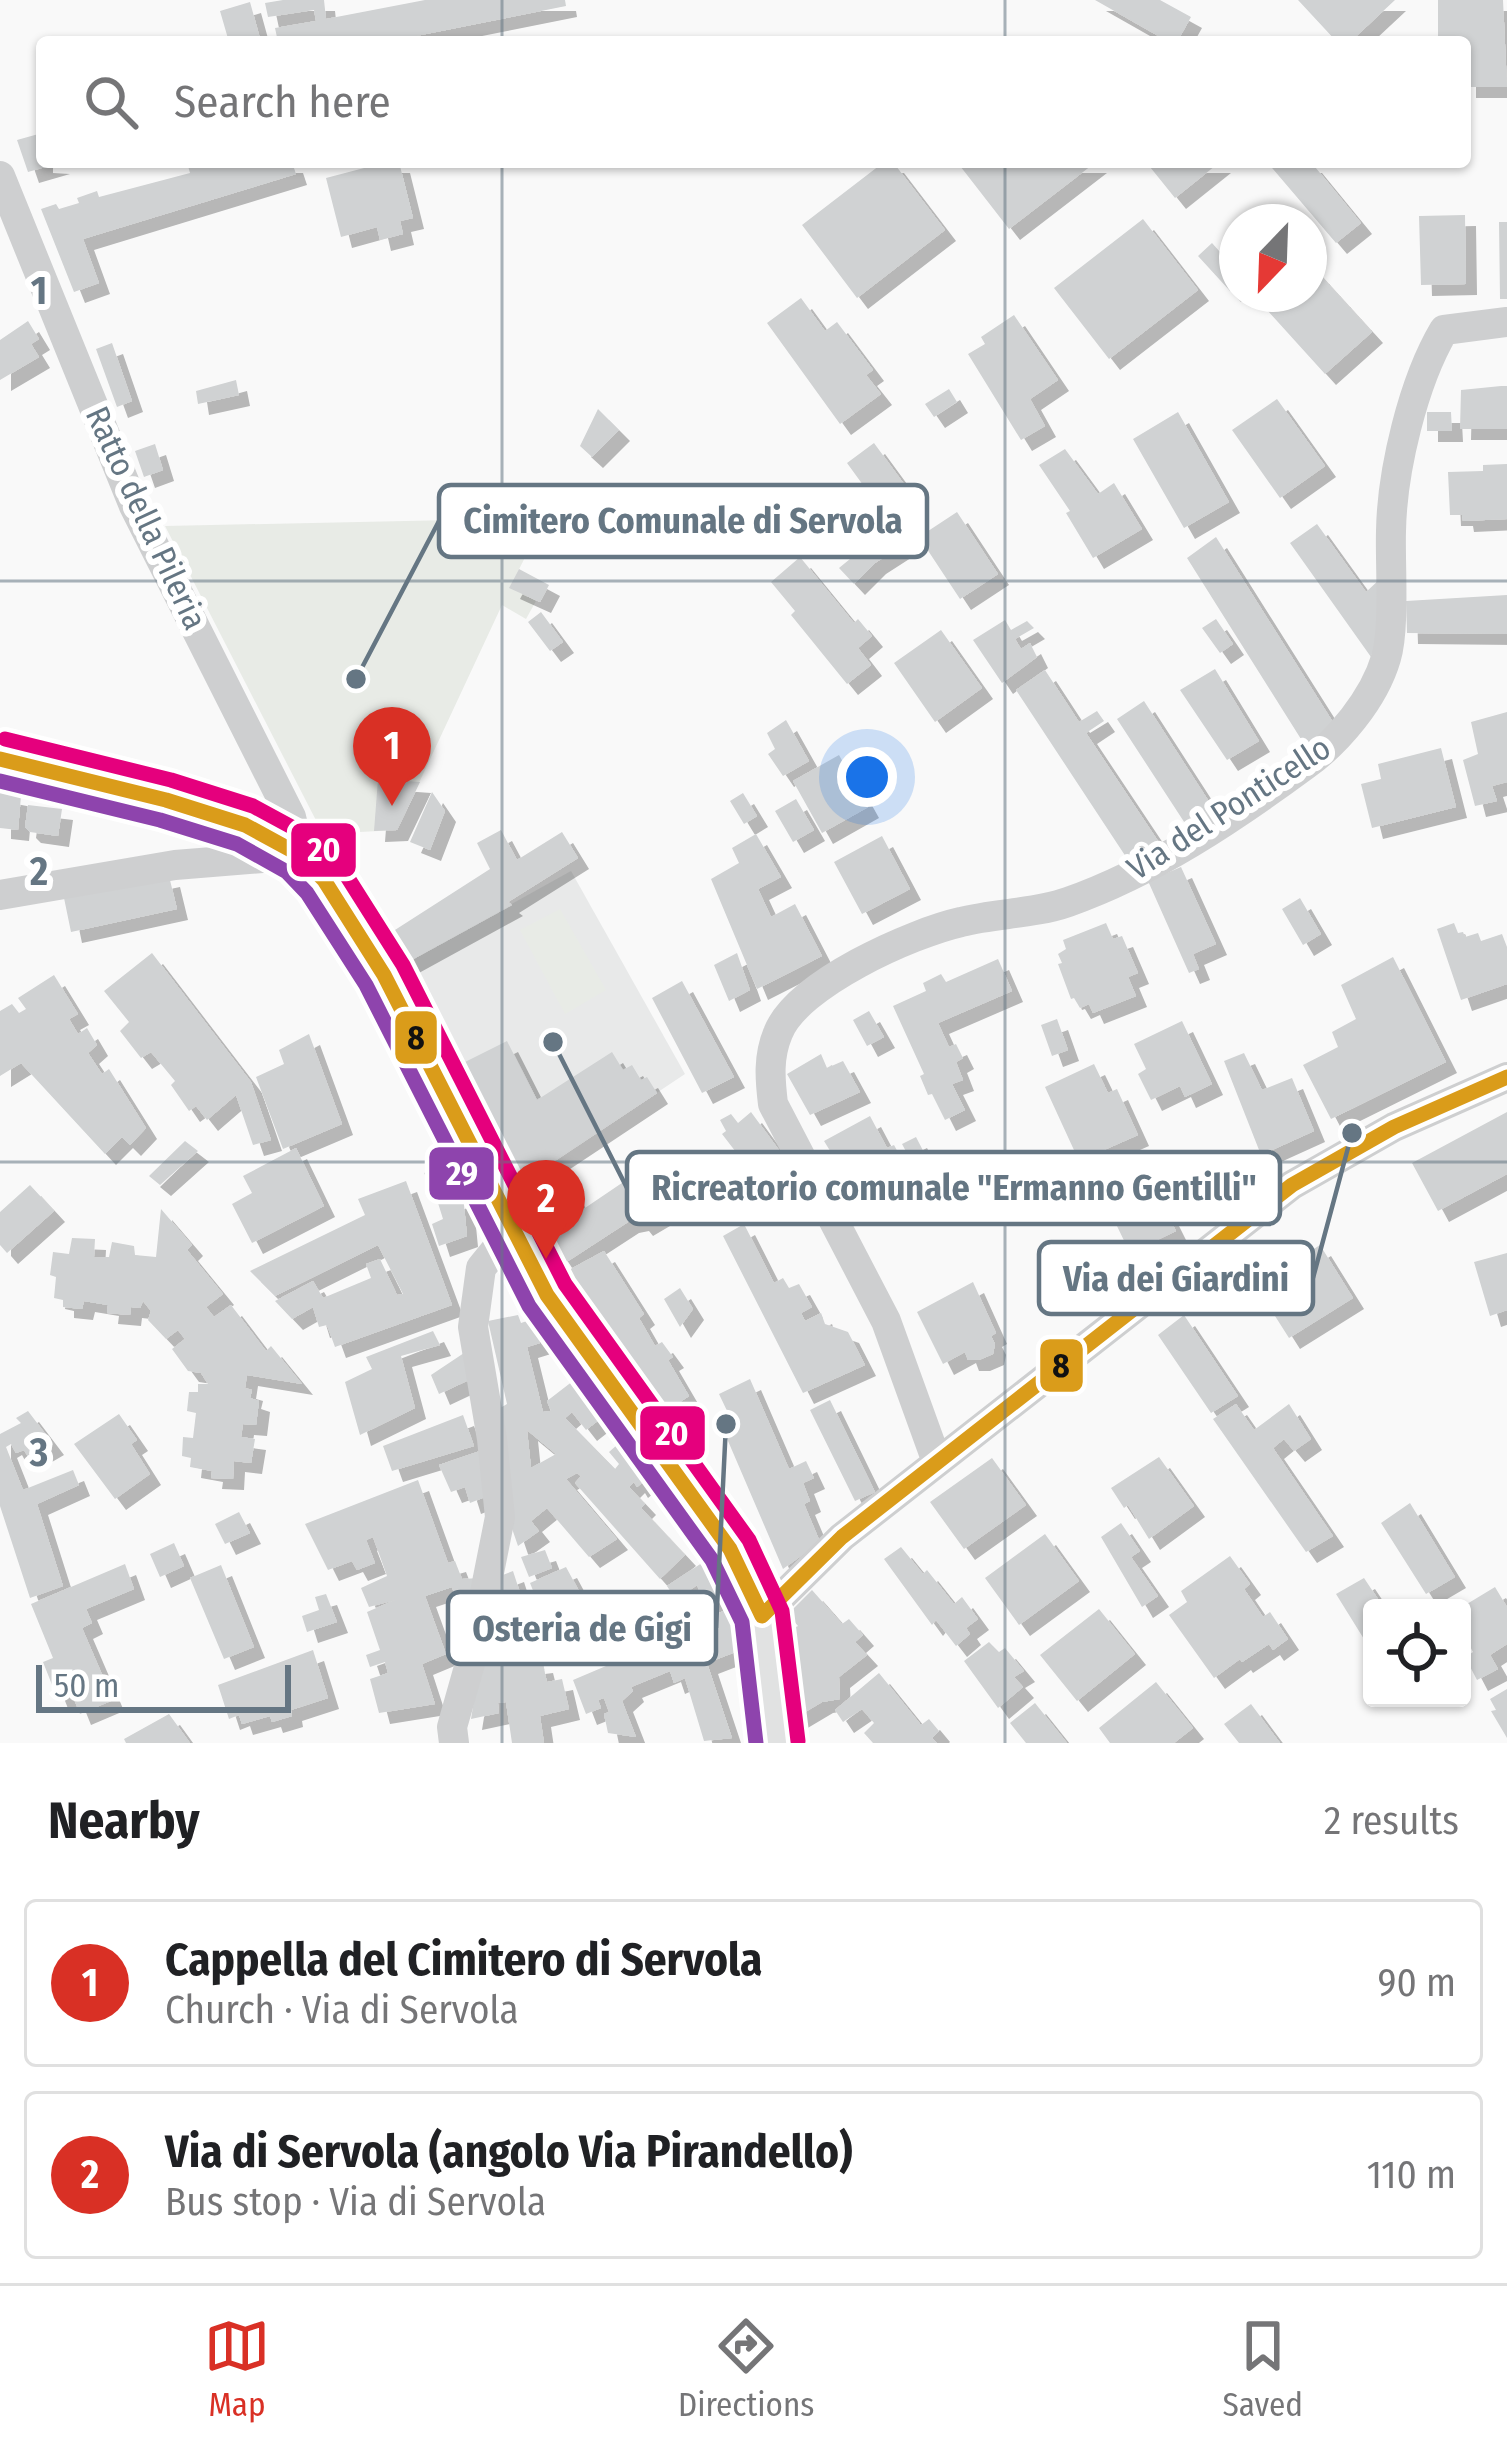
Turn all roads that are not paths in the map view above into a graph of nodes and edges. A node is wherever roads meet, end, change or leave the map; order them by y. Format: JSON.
{"nodes":[{"id":1,"x":0,"y":176,"type":"edge"},
{"id":2,"x":1507,"y":322,"type":"edge"},
{"id":3,"x":0,"y":759,"type":"edge"},
{"id":4,"x":300,"y":855,"type":"junction"},
{"id":5,"x":0,"y":896,"type":"edge"},
{"id":6,"x":1507,"y":1077,"type":"edge"},
{"id":7,"x":511,"y":1231,"type":"junction"},
{"id":8,"x":937,"y":1462,"type":"junction"},
{"id":9,"x":762,"y":1616,"type":"junction"},
{"id":10,"x":454,"y":1743,"type":"edge"},
{"id":11,"x":777,"y":1743,"type":"edge"}],
"edges":[{"from":1,"to":4,"type":"street","name":"Ratto della Pileria"},
{"from":2,"to":8,"type":"street","name":"Via del Ponticello"},
{"from":3,"to":4,"type":"main road"},
{"from":4,"to":5,"type":"street"},
{"from":4,"to":7,"type":"main road"},
{"from":6,"to":8,"type":"street"},
{"from":7,"to":9,"type":"main road"},
{"from":7,"to":10,"type":"street"},
{"from":8,"to":9,"type":"street"},
{"from":9,"to":11,"type":"main road"}]}
